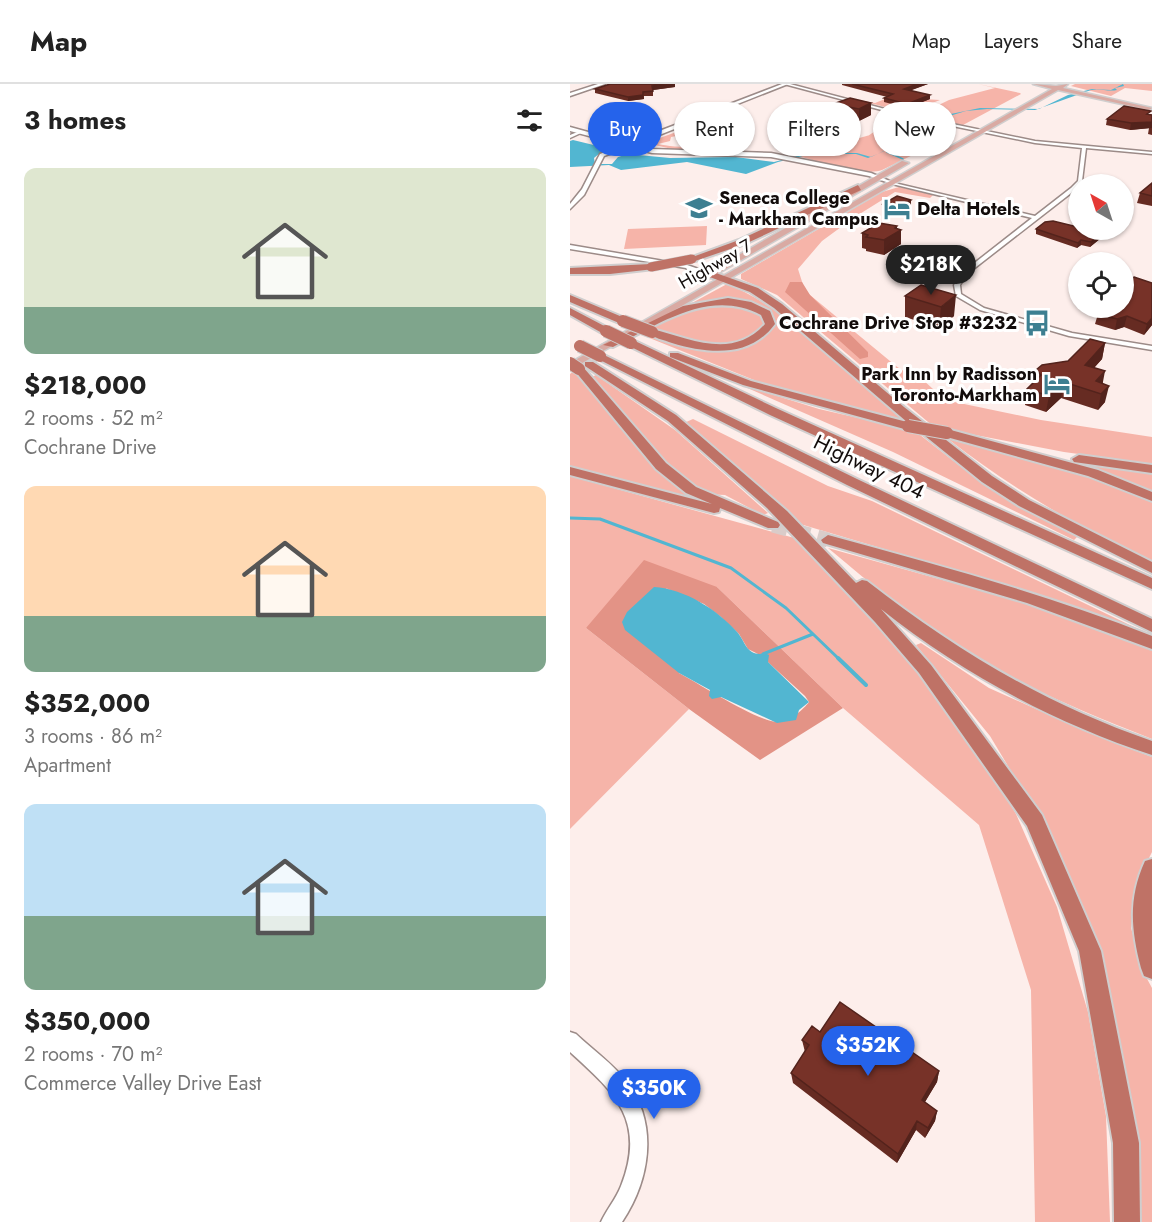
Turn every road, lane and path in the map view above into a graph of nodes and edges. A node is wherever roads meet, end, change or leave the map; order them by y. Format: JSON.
{"nodes":[{"id":1,"x":603,"y":84,"type":"edge"},
{"id":2,"x":786,"y":84,"type":"edge"},
{"id":3,"x":1043,"y":84,"type":"edge"},
{"id":4,"x":1061,"y":86,"type":"edge"},
{"id":5,"x":1029,"y":93,"type":"dead end"},
{"id":6,"x":570,"y":95,"type":"edge"},
{"id":7,"x":1150,"y":109,"type":"edge"},
{"id":8,"x":981,"y":120,"type":"dead end"},
{"id":9,"x":570,"y":129,"type":"edge"},
{"id":10,"x":968,"y":129,"type":"junction"},
{"id":11,"x":981,"y":131,"type":"junction"},
{"id":12,"x":581,"y":132,"type":"junction"},
{"id":13,"x":662,"y":133,"type":"edge"},
{"id":14,"x":588,"y":134,"type":"edge"},
{"id":15,"x":956,"y":135,"type":"edge"},
{"id":16,"x":570,"y":136,"type":"edge"},
{"id":17,"x":1084,"y":148,"type":"junction"},
{"id":18,"x":662,"y":152,"type":"edge"},
{"id":19,"x":1152,"y":153,"type":"edge"},
{"id":20,"x":606,"y":156,"type":"edge"},
{"id":21,"x":914,"y":159,"type":"dead end"},
{"id":22,"x":876,"y":178,"type":"junction"},
{"id":23,"x":890,"y":183,"type":"junction"},
{"id":24,"x":858,"y":188,"type":"junction"},
{"id":25,"x":570,"y":207,"type":"edge"},
{"id":26,"x":1036,"y":218,"type":"junction"},
{"id":27,"x":570,"y":247,"type":"edge"},
{"id":28,"x":690,"y":263,"type":"junction"},
{"id":29,"x":570,"y":271,"type":"edge"},
{"id":30,"x":710,"y":274,"type":"junction"},
{"id":31,"x":723,"y":279,"type":"junction"},
{"id":32,"x":698,"y":281,"type":"junction"},
{"id":33,"x":570,"y":298,"type":"edge"},
{"id":34,"x":574,"y":313,"type":"edge"},
{"id":35,"x":614,"y":326,"type":"junction"},
{"id":36,"x":635,"y":341,"type":"junction"},
{"id":37,"x":609,"y":345,"type":"junction"},
{"id":38,"x":573,"y":346,"type":"edge"},
{"id":39,"x":1152,"y":348,"type":"edge"},
{"id":40,"x":570,"y":356,"type":"edge"},
{"id":41,"x":582,"y":364,"type":"edge"},
{"id":42,"x":947,"y":433,"type":"junction"},
{"id":43,"x":1152,"y":469,"type":"edge"},
{"id":44,"x":570,"y":471,"type":"edge"},
{"id":45,"x":1152,"y":497,"type":"edge"},
{"id":46,"x":773,"y":507,"type":"junction"},
{"id":47,"x":828,"y":540,"type":"tunnel mouth"},
{"id":48,"x":1152,"y":568,"type":"edge"},
{"id":49,"x":1152,"y":584,"type":"edge"},
{"id":50,"x":1152,"y":626,"type":"edge"},
{"id":51,"x":1152,"y":643,"type":"edge"},
{"id":52,"x":1152,"y":748,"type":"edge"},
{"id":53,"x":1152,"y":868,"type":"edge"},
{"id":54,"x":1152,"y":968,"type":"edge"},
{"id":55,"x":570,"y":1040,"type":"edge"},
{"id":56,"x":611,"y":1222,"type":"edge"},
{"id":57,"x":1127,"y":1222,"type":"edge"}],
"edges":[{"from":1,"to":6,"type":"street"},
{"from":2,"to":10,"type":"street"},
{"from":2,"to":13,"type":"street"},
{"from":3,"to":4,"type":"main road"},
{"from":3,"to":5,"type":"main road"},
{"from":4,"to":7,"type":"main road"},
{"from":4,"to":11,"type":"main road","name":"Highway 7"},
{"from":8,"to":10,"type":"main road"},
{"from":9,"to":12,"type":"street"},
{"from":10,"to":11,"type":"street"},
{"from":10,"to":15,"type":"main road"},
{"from":11,"to":17,"type":"street"},
{"from":11,"to":23,"type":"main road","name":"Highway 7"},
{"from":12,"to":14,"type":"street"},
{"from":12,"to":16,"type":"street"},
{"from":17,"to":19,"type":"street"},
{"from":17,"to":26,"type":"street"},
{"from":18,"to":22,"type":"street"},
{"from":20,"to":25,"type":"street"},
{"from":21,"to":22,"type":"main road","name":"Highway 7"},
{"from":22,"to":23,"type":"street"},
{"from":22,"to":24,"type":"main road","name":"Highway 7"},
{"from":23,"to":26,"type":"street"},
{"from":23,"to":31,"type":"main road","name":"Highway 7"},
{"from":24,"to":28,"type":"highway"},
{"from":24,"to":30,"type":"main road","name":"Highway 7"},
{"from":26,"to":39,"type":"street"},
{"from":27,"to":28,"type":"street"},
{"from":28,"to":29,"type":"highway","bridge":true},
{"from":28,"to":30,"type":"street"},
{"from":28,"to":32,"type":"street"},
{"from":30,"to":31,"type":"highway"},
{"from":30,"to":32,"type":"main road","name":"Highway 7"},
{"from":31,"to":37,"type":"main road","name":"Highway 7"},
{"from":31,"to":48,"type":"highway"},
{"from":32,"to":40,"type":"main road","name":"Highway 7"},
{"from":33,"to":35,"type":"highway"},
{"from":34,"to":35,"type":"highway","name":"Highway 404"},
{"from":35,"to":36,"type":"highway","name":"Highway 404","bridge":true},
{"from":35,"to":37,"type":"highway","bridge":true},
{"from":36,"to":42,"type":"highway","bridge":true},
{"from":36,"to":49,"type":"highway","name":"Highway 404"},
{"from":37,"to":41,"type":"main road","name":"Highway 7"},
{"from":38,"to":41,"type":"highway"},
{"from":41,"to":44,"type":"highway"},
{"from":41,"to":46,"type":"highway"},
{"from":41,"to":50,"type":"highway","name":"Highway 404"},
{"from":42,"to":43,"type":"highway"},
{"from":42,"to":45,"type":"highway"},
{"from":46,"to":52,"type":"highway"},
{"from":46,"to":57,"type":"highway"},
{"from":47,"to":51,"type":"highway"},
{"from":53,"to":54,"type":"highway"},
{"from":55,"to":56,"type":"street"}]}
